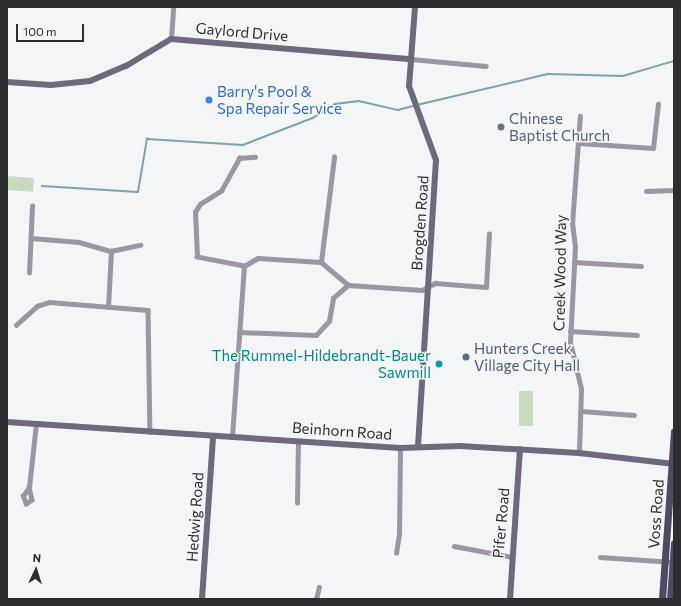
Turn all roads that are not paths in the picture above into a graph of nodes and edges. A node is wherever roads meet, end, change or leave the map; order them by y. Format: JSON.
{"nodes":[{"id":1,"x":173,"y":7,"type":"edge"},
{"id":2,"x":415,"y":7,"type":"edge"},
{"id":3,"x":171,"y":38,"type":"junction"},
{"id":4,"x":411,"y":59,"type":"junction"},
{"id":5,"x":486,"y":66,"type":"dead end"},
{"id":6,"x":7,"y":82,"type":"edge"},
{"id":7,"x":658,"y":104,"type":"dead end"},
{"id":8,"x":580,"y":116,"type":"dead end"},
{"id":9,"x":579,"y":143,"type":"junction"},
{"id":10,"x":255,"y":156,"type":"dead end"},
{"id":11,"x":334,"y":157,"type":"dead end"},
{"id":12,"x":674,"y":190,"type":"edge"},
{"id":13,"x":646,"y":191,"type":"dead end"},
{"id":14,"x":32,"y":206,"type":"dead end"},
{"id":15,"x":489,"y":234,"type":"dead end"},
{"id":16,"x":31,"y":238,"type":"junction"},
{"id":17,"x":140,"y":245,"type":"dead end"},
{"id":18,"x":111,"y":251,"type":"junction"},
{"id":19,"x":321,"y":262,"type":"junction"},
{"id":20,"x":574,"y":262,"type":"junction"},
{"id":21,"x":244,"y":266,"type":"junction"},
{"id":22,"x":641,"y":266,"type":"dead end"},
{"id":23,"x":29,"y":273,"type":"dead end"},
{"id":24,"x":348,"y":285,"type":"junction"},
{"id":25,"x":428,"y":287,"type":"junction"},
{"id":26,"x":108,"y":307,"type":"junction"},
{"id":27,"x":16,"y":325,"type":"dead end"},
{"id":28,"x":570,"y":331,"type":"junction"},
{"id":29,"x":239,"y":332,"type":"junction"},
{"id":30,"x":637,"y":336,"type":"dead end"},
{"id":31,"x":581,"y":412,"type":"junction"},
{"id":32,"x":634,"y":415,"type":"dead end"},
{"id":33,"x":7,"y":422,"type":"edge"},
{"id":34,"x":36,"y":424,"type":"junction"},
{"id":35,"x":674,"y":431,"type":"edge"},
{"id":36,"x":150,"y":432,"type":"junction"},
{"id":37,"x":213,"y":436,"type":"junction"},
{"id":38,"x":232,"y":437,"type":"junction"},
{"id":39,"x":298,"y":442,"type":"junction"},
{"id":40,"x":418,"y":446,"type":"junction"},
{"id":41,"x":400,"y":448,"type":"junction"},
{"id":42,"x":520,"y":450,"type":"junction"},
{"id":43,"x":579,"y":453,"type":"junction"},
{"id":44,"x":673,"y":464,"type":"edge"},
{"id":45,"x":29,"y":487,"type":"dead end"},
{"id":46,"x":297,"y":503,"type":"dead end"},
{"id":47,"x":674,"y":543,"type":"edge"},
{"id":48,"x":454,"y":546,"type":"dead end"},
{"id":49,"x":396,"y":553,"type":"dead end"},
{"id":50,"x":600,"y":556,"type":"dead end"},
{"id":51,"x":512,"y":557,"type":"junction"},
{"id":52,"x":669,"y":562,"type":"junction"},
{"id":53,"x":319,"y":587,"type":"dead end"},
{"id":54,"x":202,"y":599,"type":"edge"},
{"id":55,"x":316,"y":599,"type":"edge"},
{"id":56,"x":510,"y":599,"type":"edge"},
{"id":57,"x":662,"y":599,"type":"edge"},
{"id":58,"x":670,"y":599,"type":"edge"}],
"edges":[{"from":1,"to":3,"type":"street"},
{"from":2,"to":4,"type":"street","name":"Brogden Road"},
{"from":3,"to":4,"type":"street","name":"Gaylord Drive"},
{"from":3,"to":6,"type":"street"},
{"from":4,"to":5,"type":"street","name":"Gaylord Drive"},
{"from":4,"to":25,"type":"street","name":"Brogden Road"},
{"from":7,"to":9,"type":"street"},
{"from":8,"to":9,"type":"street","name":"Creek Wood Way"},
{"from":9,"to":20,"type":"street","name":"Creek Wood Way"},
{"from":10,"to":21,"type":"street"},
{"from":11,"to":19,"type":"street"},
{"from":12,"to":13,"type":"street"},
{"from":14,"to":16,"type":"street"},
{"from":15,"to":25,"type":"street"},
{"from":16,"to":18,"type":"street"},
{"from":16,"to":23,"type":"street"},
{"from":17,"to":18,"type":"street"},
{"from":18,"to":26,"type":"street"},
{"from":19,"to":21,"type":"street"},
{"from":19,"to":24,"type":"street"},
{"from":20,"to":22,"type":"street"},
{"from":20,"to":28,"type":"street","name":"Creek Wood Way"},
{"from":21,"to":29,"type":"street"},
{"from":24,"to":25,"type":"street"},
{"from":24,"to":29,"type":"street"},
{"from":25,"to":40,"type":"street","name":"Brogden Road"},
{"from":26,"to":27,"type":"street"},
{"from":26,"to":36,"type":"street"},
{"from":28,"to":30,"type":"street"},
{"from":28,"to":31,"type":"street","name":"Creek Wood Way"},
{"from":29,"to":38,"type":"street"},
{"from":31,"to":32,"type":"street"},
{"from":31,"to":43,"type":"street","name":"Creek Wood Way"},
{"from":33,"to":34,"type":"street","name":"Beinhorn Road"},
{"from":34,"to":36,"type":"street","name":"Beinhorn Road"},
{"from":34,"to":45,"type":"street"},
{"from":35,"to":44,"type":"main road","name":"Voss Road"},
{"from":36,"to":37,"type":"street","name":"Beinhorn Road"},
{"from":37,"to":38,"type":"street","name":"Beinhorn Road"},
{"from":37,"to":54,"type":"street","name":"Hedwig Road"},
{"from":38,"to":39,"type":"street","name":"Beinhorn Road"},
{"from":39,"to":41,"type":"street","name":"Beinhorn Road"},
{"from":39,"to":46,"type":"street"},
{"from":40,"to":41,"type":"street","name":"Beinhorn Road"},
{"from":40,"to":42,"type":"street","name":"Beinhorn Road"},
{"from":41,"to":49,"type":"street"},
{"from":42,"to":43,"type":"street","name":"Beinhorn Road"},
{"from":42,"to":51,"type":"street","name":"Pifer Road"},
{"from":43,"to":44,"type":"street","name":"Beinhorn Road"},
{"from":44,"to":52,"type":"main road","name":"Voss Road"},
{"from":47,"to":52,"type":"main road","name":"Voss Road"},
{"from":48,"to":51,"type":"street"},
{"from":50,"to":52,"type":"street"},
{"from":51,"to":56,"type":"street","name":"Pifer Road"},
{"from":52,"to":57,"type":"main road","name":"Voss Road"},
{"from":52,"to":58,"type":"main road","name":"Voss Road"},
{"from":53,"to":55,"type":"street"}]}
